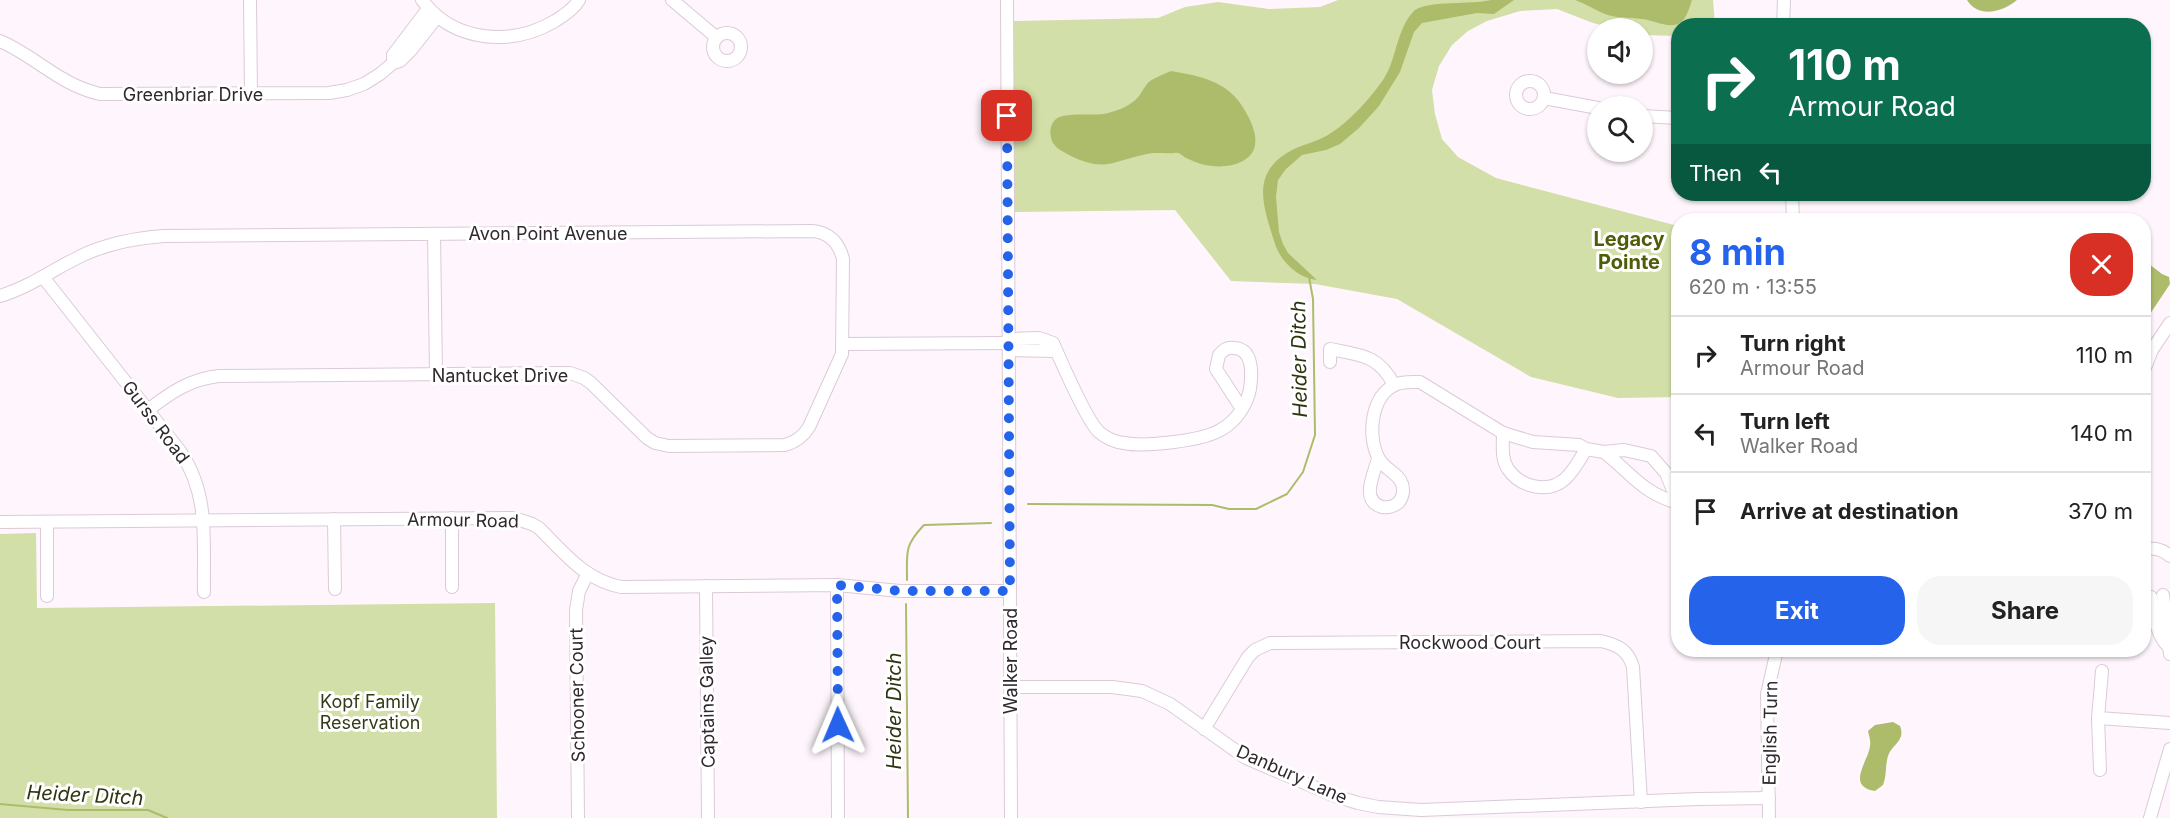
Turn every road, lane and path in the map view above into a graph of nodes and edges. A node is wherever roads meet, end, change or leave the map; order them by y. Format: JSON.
{"nodes":[{"id":1,"x":250,"y":0,"type":"edge"},
{"id":2,"x":672,"y":0,"type":"edge"},
{"id":3,"x":1007,"y":0,"type":"edge"},
{"id":4,"x":1784,"y":0,"type":"edge"},
{"id":5,"x":582,"y":1,"type":"edge"},
{"id":6,"x":429,"y":9,"type":"edge"},
{"id":7,"x":1783,"y":18,"type":"edge"},
{"id":8,"x":716,"y":37,"type":"dead end"},
{"id":9,"x":0,"y":41,"type":"edge"},
{"id":10,"x":250,"y":94,"type":"junction"},
{"id":11,"x":1544,"y":98,"type":"dead end"},
{"id":12,"x":1587,"y":106,"type":"edge"},
{"id":13,"x":1653,"y":117,"type":"edge"},
{"id":14,"x":1671,"y":118,"type":"edge"},
{"id":15,"x":434,"y":234,"type":"junction"},
{"id":16,"x":43,"y":277,"type":"junction"},
{"id":17,"x":0,"y":296,"type":"edge"},
{"id":18,"x":2170,"y":323,"type":"edge"},
{"id":19,"x":844,"y":344,"type":"junction"},
{"id":20,"x":1009,"y":344,"type":"junction"},
{"id":21,"x":2151,"y":352,"type":"edge"},
{"id":22,"x":1330,"y":362,"type":"dead end"},
{"id":23,"x":435,"y":374,"type":"junction"},
{"id":24,"x":1394,"y":385,"type":"junction"},
{"id":25,"x":1242,"y":409,"type":"junction"},
{"id":26,"x":148,"y":410,"type":"junction"},
{"id":27,"x":1503,"y":433,"type":"junction"},
{"id":28,"x":1586,"y":449,"type":"junction"},
{"id":29,"x":1604,"y":452,"type":"junction"},
{"id":30,"x":1378,"y":458,"type":"dead end"},
{"id":31,"x":1671,"y":485,"type":"edge"},
{"id":32,"x":1671,"y":501,"type":"edge"},
{"id":33,"x":453,"y":518,"type":"junction"},
{"id":34,"x":334,"y":519,"type":"junction"},
{"id":35,"x":203,"y":520,"type":"junction"},
{"id":36,"x":0,"y":522,"type":"edge"},
{"id":37,"x":47,"y":522,"type":"junction"},
{"id":38,"x":2151,"y":548,"type":"edge"},
{"id":39,"x":2170,"y":556,"type":"edge"},
{"id":40,"x":587,"y":574,"type":"junction"},
{"id":41,"x":837,"y":585,"type":"junction"},
{"id":42,"x":706,"y":586,"type":"junction"},
{"id":43,"x":452,"y":587,"type":"dead end"},
{"id":44,"x":335,"y":589,"type":"dead end"},
{"id":45,"x":1010,"y":591,"type":"junction"},
{"id":46,"x":204,"y":592,"type":"dead end"},
{"id":47,"x":2157,"y":594,"type":"edge"},
{"id":48,"x":47,"y":596,"type":"dead end"},
{"id":49,"x":2169,"y":650,"type":"edge"},
{"id":50,"x":1775,"y":657,"type":"edge"},
{"id":51,"x":2102,"y":671,"type":"dead end"},
{"id":52,"x":1011,"y":687,"type":"junction"},
{"id":53,"x":2098,"y":718,"type":"junction"},
{"id":54,"x":2170,"y":723,"type":"edge"},
{"id":55,"x":1204,"y":729,"type":"junction"},
{"id":56,"x":2170,"y":749,"type":"edge"},
{"id":57,"x":2100,"y":770,"type":"dead end"},
{"id":58,"x":2167,"y":778,"type":"edge"},
{"id":59,"x":1769,"y":798,"type":"junction"},
{"id":60,"x":1641,"y":802,"type":"junction"},
{"id":61,"x":578,"y":818,"type":"edge"},
{"id":62,"x":708,"y":818,"type":"edge"},
{"id":63,"x":838,"y":818,"type":"edge"},
{"id":64,"x":1011,"y":818,"type":"edge"},
{"id":65,"x":1769,"y":818,"type":"edge"},
{"id":66,"x":2150,"y":818,"type":"edge"}],
"edges":[{"from":1,"to":10,"type":"street"},
{"from":2,"to":8,"type":"street"},
{"from":3,"to":20,"type":"street","name":"Walker Road"},
{"from":4,"to":7,"type":"street"},
{"from":5,"to":6,"type":"street"},
{"from":6,"to":10,"type":"street","name":"Greenbriar Drive"},
{"from":9,"to":10,"type":"street","name":"Greenbriar Drive"},
{"from":11,"to":12,"type":"street"},
{"from":13,"to":14,"type":"street"},
{"from":15,"to":16,"type":"street","name":"Avon Point Avenue"},
{"from":15,"to":19,"type":"street","name":"Avon Point Avenue"},
{"from":15,"to":23,"type":"street"},
{"from":16,"to":17,"type":"street","name":"Avon Point Avenue"},
{"from":16,"to":26,"type":"street","name":"Gurss Road"},
{"from":18,"to":21,"type":"street"},
{"from":19,"to":20,"type":"street"},
{"from":19,"to":23,"type":"street","name":"Nantucket Drive"},
{"from":20,"to":25,"type":"street"},
{"from":20,"to":45,"type":"street","name":"Walker Road"},
{"from":22,"to":24,"type":"street"},
{"from":23,"to":26,"type":"street","name":"Nantucket Drive"},
{"from":24,"to":27,"type":"street"},
{"from":24,"to":30,"type":"street"},
{"from":25,"to":25,"type":"street"},
{"from":26,"to":35,"type":"street","name":"Gurss Road"},
{"from":27,"to":28,"type":"street"},
{"from":27,"to":28,"type":"street"},
{"from":28,"to":29,"type":"street"},
{"from":29,"to":31,"type":"street"},
{"from":29,"to":32,"type":"street"},
{"from":33,"to":34,"type":"street","name":"Armour Road"},
{"from":33,"to":40,"type":"street","name":"Armour Road"},
{"from":33,"to":43,"type":"street"},
{"from":34,"to":35,"type":"street","name":"Armour Road"},
{"from":34,"to":44,"type":"street"},
{"from":35,"to":37,"type":"street","name":"Armour Road"},
{"from":35,"to":46,"type":"street","name":"Gurss Road"},
{"from":36,"to":37,"type":"street","name":"Armour Road"},
{"from":37,"to":48,"type":"street"},
{"from":38,"to":39,"type":"street"},
{"from":40,"to":42,"type":"street","name":"Armour Road"},
{"from":40,"to":61,"type":"street","name":"Schooner Court"},
{"from":41,"to":42,"type":"street","name":"Armour Road"},
{"from":41,"to":45,"type":"street","name":"Armour Road"},
{"from":41,"to":63,"type":"street"},
{"from":42,"to":62,"type":"street","name":"Captains Galley"},
{"from":45,"to":52,"type":"street","name":"Walker Road"},
{"from":47,"to":49,"type":"street"},
{"from":50,"to":59,"type":"street","name":"English Turn"},
{"from":51,"to":53,"type":"street"},
{"from":52,"to":55,"type":"street","name":"Danbury Lane"},
{"from":52,"to":64,"type":"street","name":"Walker Road"},
{"from":53,"to":54,"type":"street"},
{"from":53,"to":57,"type":"street"},
{"from":55,"to":60,"type":"street","name":"Danbury Lane"},
{"from":55,"to":60,"type":"street","name":"Rockwood Court"},
{"from":56,"to":58,"type":"street"},
{"from":58,"to":66,"type":"street"},
{"from":59,"to":60,"type":"street","name":"Danbury Lane"},
{"from":59,"to":65,"type":"street","name":"English Turn"}]}
